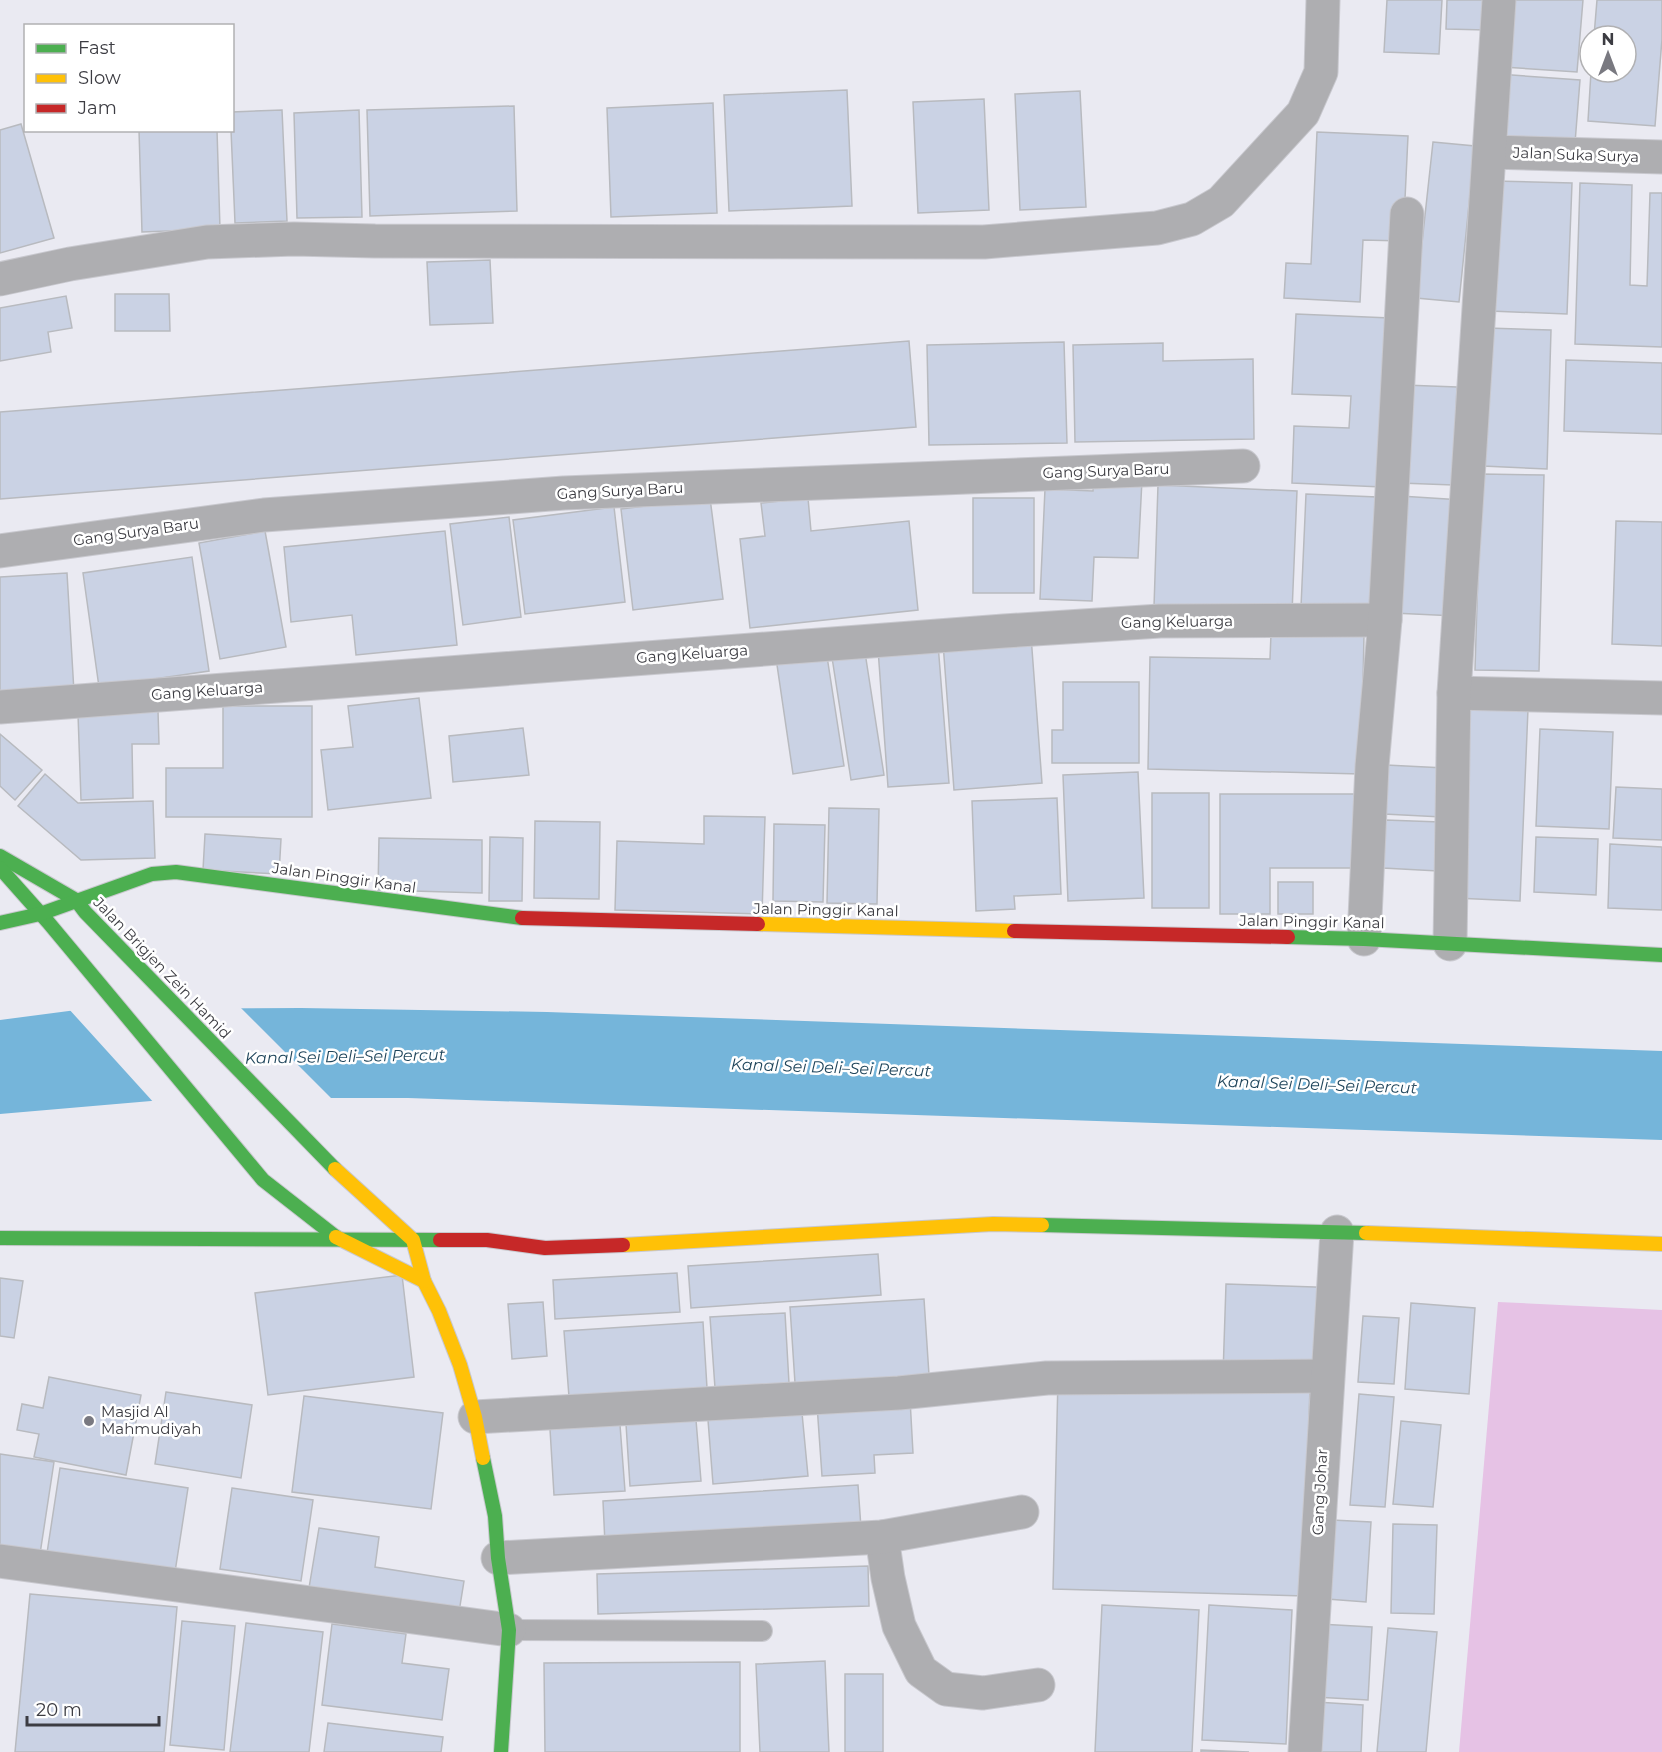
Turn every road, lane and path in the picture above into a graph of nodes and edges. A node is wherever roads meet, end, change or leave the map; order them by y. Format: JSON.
{"nodes":[{"id":1,"x":1323,"y":0,"type":"edge"},
{"id":2,"x":1499,"y":0,"type":"edge"},
{"id":3,"x":1490,"y":152,"type":"junction"},
{"id":4,"x":1662,"y":157,"type":"edge"},
{"id":5,"x":1407,"y":214,"type":"dead end"},
{"id":6,"x":0,"y":279,"type":"edge"},
{"id":7,"x":1243,"y":466,"type":"dead end"},
{"id":8,"x":0,"y":551,"type":"edge"},
{"id":9,"x":1385,"y":620,"type":"junction"},
{"id":10,"x":1454,"y":693,"type":"junction"},
{"id":11,"x":1662,"y":698,"type":"edge"},
{"id":12,"x":0,"y":707,"type":"edge"},
{"id":13,"x":0,"y":856,"type":"edge"},
{"id":14,"x":0,"y":868,"type":"edge"},
{"id":15,"x":75,"y":900,"type":"junction"},
{"id":16,"x":44,"y":918,"type":"junction"},
{"id":17,"x":0,"y":923,"type":"edge"},
{"id":18,"x":1364,"y":939,"type":"junction"},
{"id":19,"x":1450,"y":944,"type":"junction"},
{"id":20,"x":1662,"y":955,"type":"edge"},
{"id":21,"x":1337,"y":1232,"type":"junction"},
{"id":22,"x":0,"y":1238,"type":"edge"},
{"id":23,"x":340,"y":1240,"type":"junction"},
{"id":24,"x":413,"y":1240,"type":"junction"},
{"id":25,"x":1662,"y":1244,"type":"edge"},
{"id":26,"x":424,"y":1281,"type":"junction"},
{"id":27,"x":1327,"y":1376,"type":"junction"},
{"id":28,"x":475,"y":1417,"type":"junction"},
{"id":29,"x":1022,"y":1512,"type":"dead end"},
{"id":30,"x":882,"y":1537,"type":"junction"},
{"id":31,"x":498,"y":1558,"type":"junction"},
{"id":32,"x":0,"y":1561,"type":"edge"},
{"id":33,"x":509,"y":1630,"type":"junction"},
{"id":34,"x":762,"y":1631,"type":"dead end"},
{"id":35,"x":1038,"y":1685,"type":"dead end"},
{"id":36,"x":501,"y":1752,"type":"edge"},
{"id":37,"x":1305,"y":1752,"type":"edge"}],
"edges":[{"from":1,"to":6,"type":"street"},
{"from":2,"to":3,"type":"street"},
{"from":3,"to":4,"type":"street","name":"Jalan Suka Surya"},
{"from":3,"to":10,"type":"street"},
{"from":5,"to":9,"type":"street"},
{"from":7,"to":8,"type":"street","name":"Gang Surya Baru"},
{"from":9,"to":12,"type":"street","name":"Gang Keluarga"},
{"from":9,"to":18,"type":"street"},
{"from":10,"to":11,"type":"street"},
{"from":10,"to":19,"type":"street"},
{"from":13,"to":15,"type":"street","name":"Jalan Brigjen Zein Hamid"},
{"from":14,"to":16,"type":"street"},
{"from":15,"to":16,"type":"street","name":"Jalan Pinggir Kanal"},
{"from":15,"to":18,"type":"street","name":"Jalan Pinggir Kanal"},
{"from":15,"to":24,"type":"street","name":"Jalan Brigjen Zein Hamid"},
{"from":16,"to":17,"type":"street","name":"Jalan Pinggir Kanal"},
{"from":16,"to":23,"type":"street"},
{"from":18,"to":19,"type":"street","name":"Jalan Pinggir Kanal"},
{"from":19,"to":20,"type":"street","name":"Jalan Pinggir Kanal"},
{"from":21,"to":24,"type":"street"},
{"from":21,"to":25,"type":"street"},
{"from":21,"to":27,"type":"street","name":"Gang Johar"},
{"from":22,"to":23,"type":"street"},
{"from":23,"to":24,"type":"street"},
{"from":23,"to":26,"type":"street"},
{"from":24,"to":26,"type":"street"},
{"from":26,"to":28,"type":"street"},
{"from":27,"to":28,"type":"street"},
{"from":27,"to":37,"type":"street","name":"Gang Johar"},
{"from":28,"to":31,"type":"street"},
{"from":29,"to":30,"type":"street"},
{"from":30,"to":31,"type":"street"},
{"from":30,"to":35,"type":"street"},
{"from":31,"to":33,"type":"street"},
{"from":32,"to":33,"type":"street"},
{"from":33,"to":34,"type":"lane"},
{"from":33,"to":36,"type":"street"}]}
